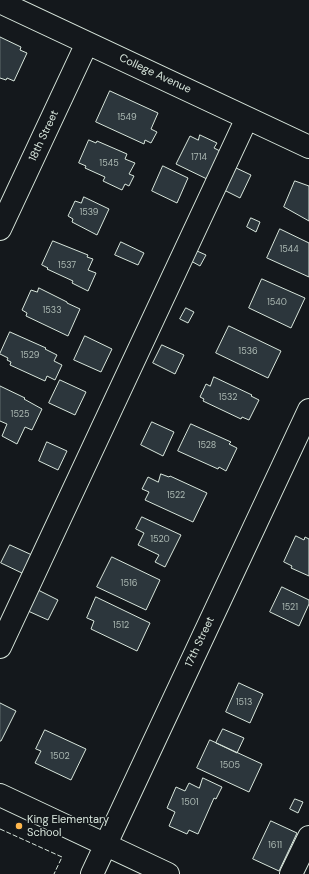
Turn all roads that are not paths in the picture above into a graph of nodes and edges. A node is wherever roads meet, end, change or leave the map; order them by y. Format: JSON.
{"nodes":[{"id":1,"x":0,"y":2,"type":"edge"},
{"id":2,"x":87,"y":43,"type":"junction"},
{"id":3,"x":247,"y":118,"type":"junction"},
{"id":4,"x":309,"y":147,"type":"edge"},
{"id":5,"x":0,"y":229,"type":"edge"},
{"id":6,"x":309,"y":410,"type":"edge"},
{"id":7,"x":0,"y":647,"type":"edge"},
{"id":8,"x":0,"y":795,"type":"edge"},
{"id":9,"x":309,"y":837,"type":"edge"},
{"id":10,"x":106,"y":844,"type":"junction"},
{"id":11,"x":92,"y":874,"type":"edge"},
{"id":12,"x":168,"y":874,"type":"edge"},
{"id":13,"x":291,"y":874,"type":"edge"}],
"edges":[{"from":1,"to":2,"type":"street","name":"College Avenue"},
{"from":2,"to":3,"type":"street","name":"College Avenue"},
{"from":2,"to":5,"type":"street","name":"18th Street"},
{"from":3,"to":4,"type":"street","name":"College Avenue"},
{"from":3,"to":7,"type":"street"},
{"from":6,"to":10,"type":"street","name":"17th Street"},
{"from":8,"to":10,"type":"street"},
{"from":9,"to":13,"type":"street"},
{"from":10,"to":11,"type":"street","name":"17th Street"},
{"from":10,"to":12,"type":"street"}]}
